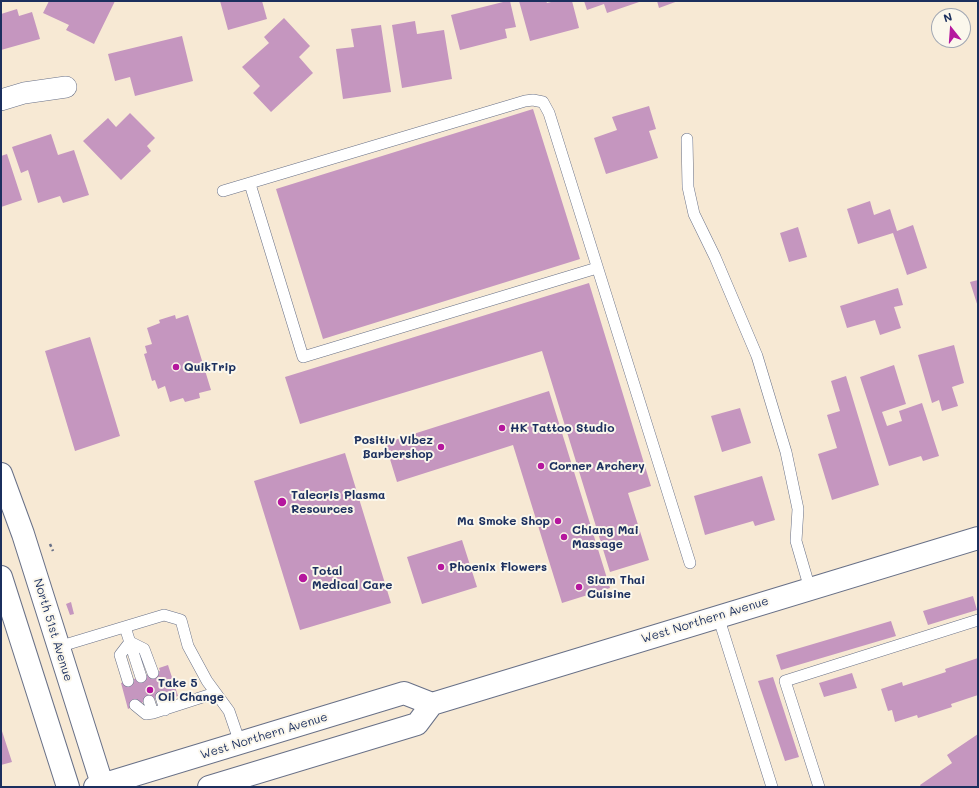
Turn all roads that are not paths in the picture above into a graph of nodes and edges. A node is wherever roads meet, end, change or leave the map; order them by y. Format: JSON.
{"nodes":[{"id":1,"x":66,"y":87,"type":"dead end"},
{"id":2,"x":1,"y":100,"type":"edge"},
{"id":3,"x":687,"y":139,"type":"dead end"},
{"id":4,"x":250,"y":184,"type":"junction"},
{"id":5,"x":223,"y":191,"type":"dead end"},
{"id":6,"x":597,"y":268,"type":"junction"},
{"id":7,"x":1,"y":474,"type":"edge"},
{"id":8,"x":978,"y":538,"type":"edge"},
{"id":9,"x":690,"y":563,"type":"dead end"},
{"id":10,"x":1,"y":577,"type":"edge"},
{"id":11,"x":810,"y":589,"type":"junction"},
{"id":12,"x":718,"y":616,"type":"junction"},
{"id":13,"x":978,"y":620,"type":"edge"},
{"id":14,"x":124,"y":627,"type":"junction"},
{"id":15,"x":130,"y":642,"type":"junction"},
{"id":16,"x":58,"y":647,"type":"junction"},
{"id":17,"x":154,"y":673,"type":"dead end"},
{"id":18,"x":142,"y":677,"type":"dead end"},
{"id":19,"x":128,"y":681,"type":"dead end"},
{"id":20,"x":215,"y":693,"type":"junction"},
{"id":21,"x":161,"y":697,"type":"dead end"},
{"id":22,"x":149,"y":700,"type":"dead end"},
{"id":23,"x":432,"y":704,"type":"junction"},
{"id":24,"x":135,"y":705,"type":"dead end"},
{"id":25,"x":165,"y":710,"type":"junction"},
{"id":26,"x":153,"y":714,"type":"junction"},
{"id":27,"x":240,"y":743,"type":"junction"},
{"id":28,"x":100,"y":786,"type":"edge"},
{"id":29,"x":68,"y":787,"type":"edge"},
{"id":30,"x":209,"y":787,"type":"edge"},
{"id":31,"x":772,"y":787,"type":"edge"},
{"id":32,"x":819,"y":787,"type":"edge"}],
"edges":[{"from":1,"to":2,"type":"street"},
{"from":3,"to":11,"type":"lane"},
{"from":4,"to":5,"type":"lane"},
{"from":4,"to":6,"type":"lane"},
{"from":4,"to":6,"type":"lane"},
{"from":6,"to":9,"type":"lane"},
{"from":7,"to":16,"type":"main road","name":"North 51st Avenue"},
{"from":8,"to":11,"type":"main road","name":"West Northern Avenue"},
{"from":10,"to":29,"type":"main road"},
{"from":11,"to":12,"type":"main road","name":"West Northern Avenue"},
{"from":12,"to":23,"type":"main road","name":"West Northern Avenue"},
{"from":12,"to":31,"type":"lane"},
{"from":13,"to":32,"type":"lane"},
{"from":14,"to":15,"type":"lane"},
{"from":14,"to":16,"type":"lane"},
{"from":14,"to":20,"type":"lane"},
{"from":15,"to":17,"type":"lane"},
{"from":15,"to":18,"type":"lane"},
{"from":15,"to":19,"type":"lane"},
{"from":16,"to":28,"type":"main road","name":"North 51st Avenue"},
{"from":20,"to":25,"type":"lane"},
{"from":20,"to":27,"type":"lane"},
{"from":21,"to":25,"type":"lane"},
{"from":22,"to":26,"type":"lane"},
{"from":23,"to":27,"type":"main road","name":"West Northern Avenue"},
{"from":23,"to":30,"type":"main road"},
{"from":24,"to":26,"type":"lane"},
{"from":25,"to":26,"type":"lane"},
{"from":27,"to":28,"type":"main road","name":"West Northern Avenue"}]}
